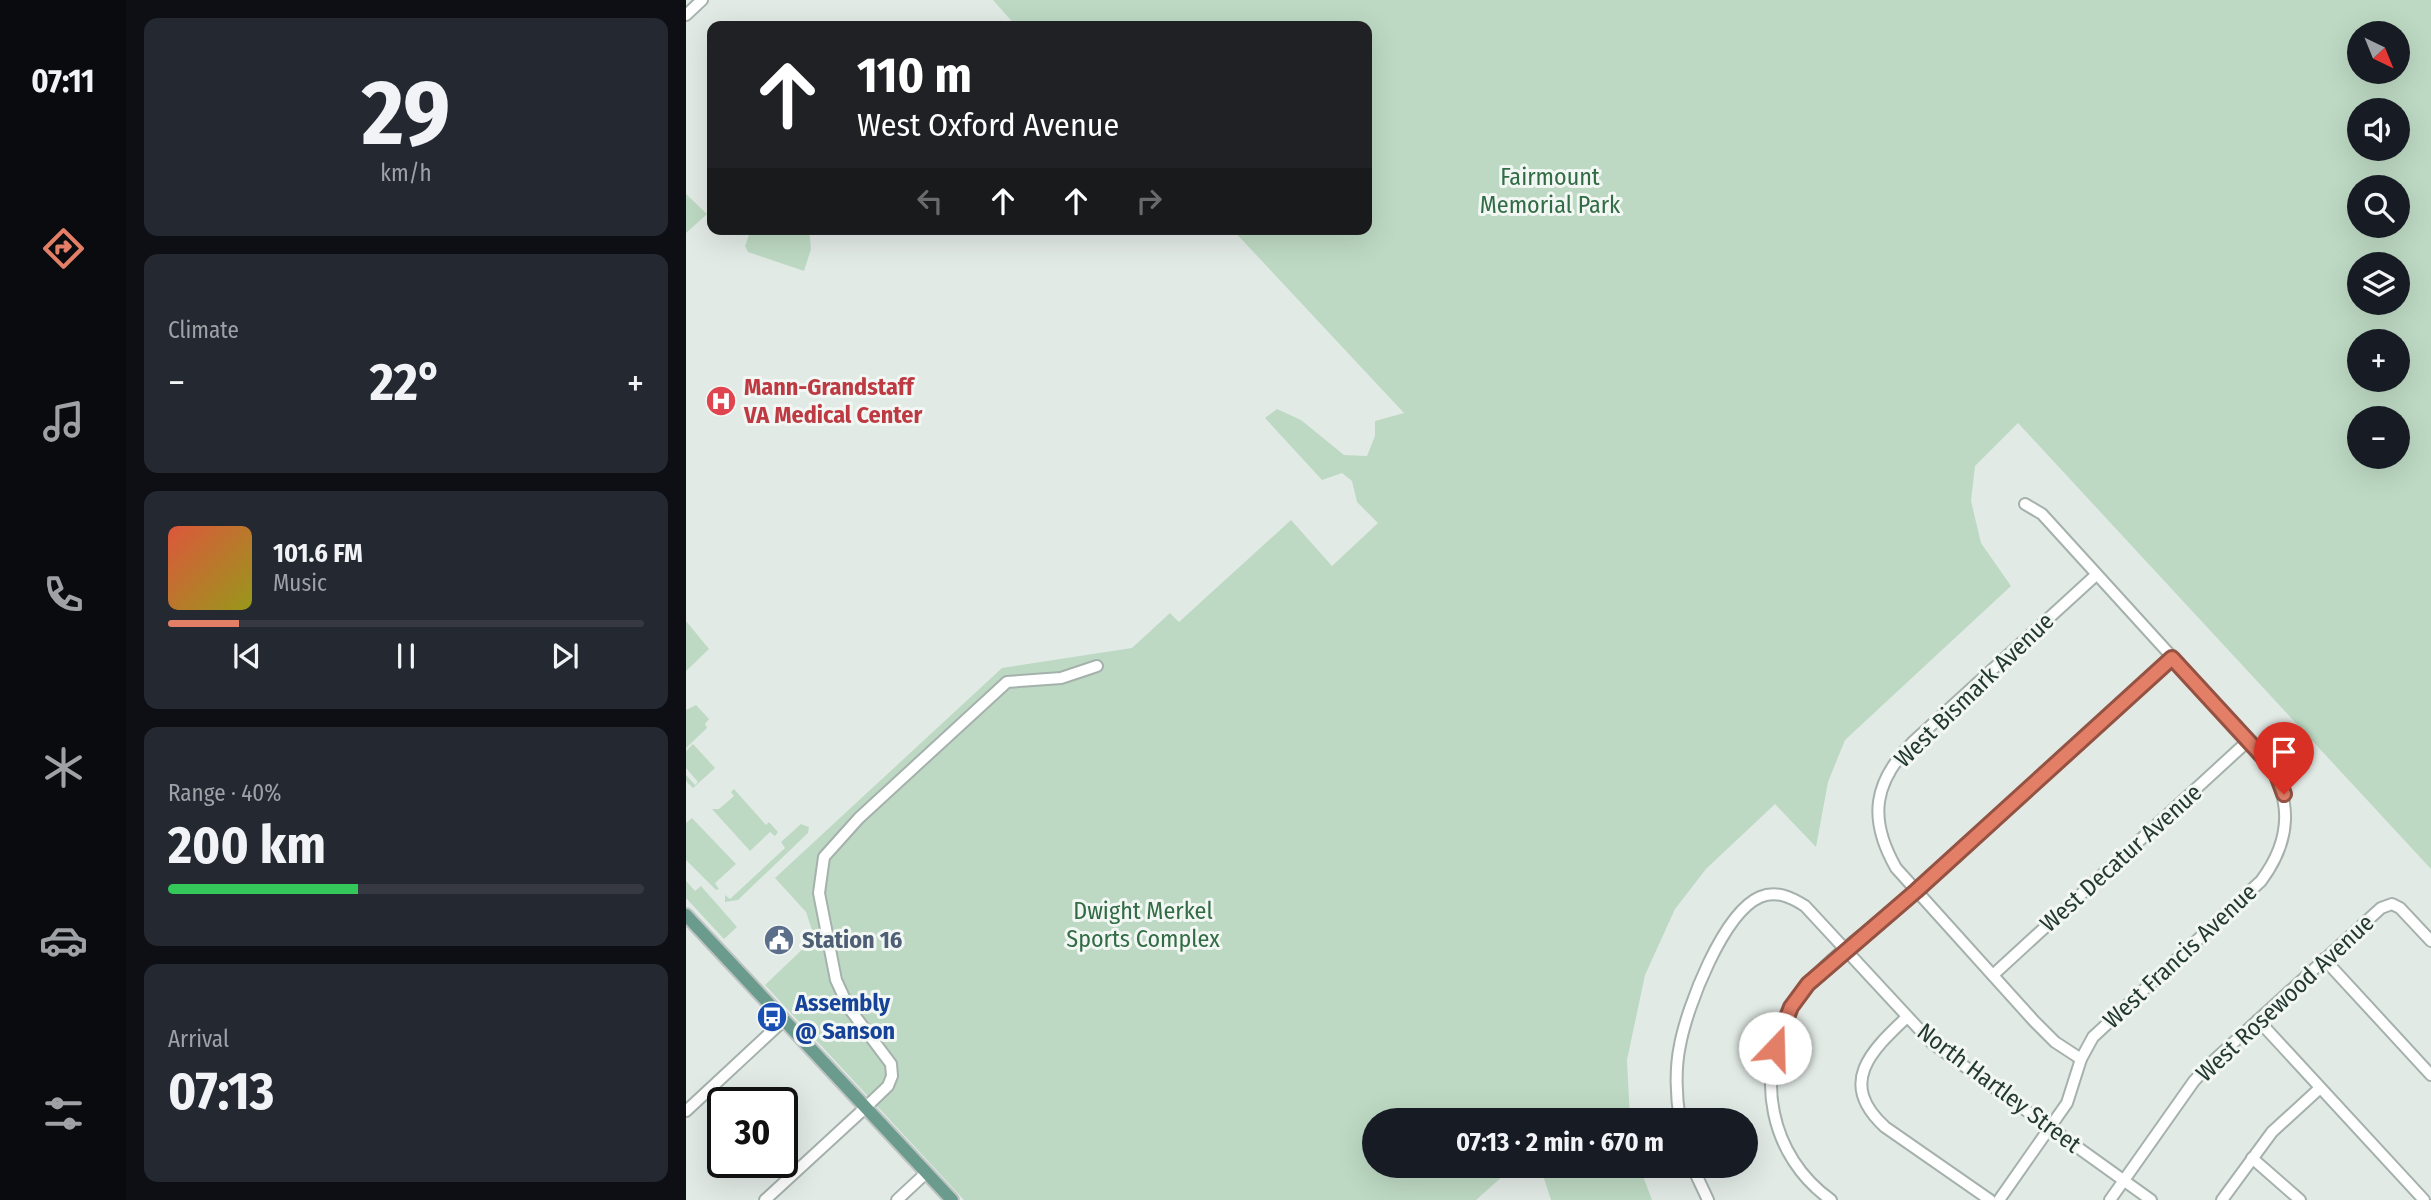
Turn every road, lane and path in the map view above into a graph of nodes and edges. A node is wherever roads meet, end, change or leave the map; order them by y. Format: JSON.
{"nodes":[{"id":1,"x":702,"y":0,"type":"edge"},
{"id":2,"x":686,"y":15,"type":"edge"},
{"id":3,"x":2025,"y":504,"type":"dead end"},
{"id":4,"x":2096,"y":575,"type":"junction"},
{"id":5,"x":2172,"y":658,"type":"junction"},
{"id":6,"x":1097,"y":666,"type":"dead end"},
{"id":7,"x":2249,"y":740,"type":"junction"},
{"id":8,"x":1916,"y":891,"type":"junction"},
{"id":9,"x":688,"y":922,"type":"edge"},
{"id":10,"x":2431,"y":941,"type":"edge"},
{"id":11,"x":1845,"y":950,"type":"junction"},
{"id":12,"x":2325,"y":959,"type":"junction"},
{"id":13,"x":1993,"y":975,"type":"junction"},
{"id":14,"x":1907,"y":1017,"type":"junction"},
{"id":15,"x":784,"y":1020,"type":"junction"},
{"id":16,"x":2258,"y":1020,"type":"junction"},
{"id":17,"x":2081,"y":1059,"type":"junction"},
{"id":18,"x":2431,"y":1075,"type":"edge"},
{"id":19,"x":2320,"y":1088,"type":"junction"},
{"id":20,"x":865,"y":1108,"type":"junction"},
{"id":21,"x":1680,"y":1108,"type":"edge"},
{"id":22,"x":686,"y":1111,"type":"edge"},
{"id":23,"x":2049,"y":1130,"type":"junction"},
{"id":24,"x":2252,"y":1158,"type":"junction"},
{"id":25,"x":926,"y":1173,"type":"junction"},
{"id":26,"x":1697,"y":1178,"type":"edge"},
{"id":27,"x":2123,"y":1181,"type":"junction"},
{"id":28,"x":765,"y":1200,"type":"edge"},
{"id":29,"x":897,"y":1200,"type":"edge"},
{"id":30,"x":951,"y":1200,"type":"edge"},
{"id":31,"x":1707,"y":1200,"type":"edge"},
{"id":32,"x":1831,"y":1200,"type":"edge"},
{"id":33,"x":1990,"y":1200,"type":"edge"},
{"id":34,"x":1999,"y":1200,"type":"edge"},
{"id":35,"x":2110,"y":1200,"type":"edge"},
{"id":36,"x":2151,"y":1200,"type":"edge"},
{"id":37,"x":2222,"y":1200,"type":"edge"},
{"id":38,"x":2300,"y":1200,"type":"edge"},
{"id":39,"x":2424,"y":1200,"type":"edge"}],
"edges":[{"from":1,"to":2,"type":"street"},
{"from":3,"to":4,"type":"street"},
{"from":4,"to":5,"type":"street"},
{"from":4,"to":8,"type":"street","name":"West Bismark Avenue"},
{"from":5,"to":7,"type":"street"},
{"from":5,"to":8,"type":"street"},
{"from":6,"to":20,"type":"street"},
{"from":7,"to":13,"type":"street","name":"West Decatur Avenue"},
{"from":7,"to":17,"type":"street","name":"West Francis Avenue"},
{"from":8,"to":11,"type":"street"},
{"from":8,"to":13,"type":"street","name":"West Bismark Avenue"},
{"from":9,"to":15,"type":"main road"},
{"from":10,"to":12,"type":"street","name":"West Rosewood Avenue"},
{"from":11,"to":14,"type":"street","name":"North Hartley Street"},
{"from":11,"to":21,"type":"street","name":"North Hartley Street"},
{"from":11,"to":32,"type":"street"},
{"from":12,"to":16,"type":"street","name":"West Rosewood Avenue"},
{"from":12,"to":18,"type":"street"},
{"from":13,"to":17,"type":"street","name":"West Bismark Avenue"},
{"from":14,"to":23,"type":"street","name":"North Hartley Street"},
{"from":14,"to":33,"type":"street"},
{"from":15,"to":20,"type":"main road"},
{"from":15,"to":22,"type":"street"},
{"from":16,"to":19,"type":"street"},
{"from":16,"to":27,"type":"street","name":"West Rosewood Avenue"},
{"from":17,"to":23,"type":"street","name":"West Francis Avenue"},
{"from":19,"to":24,"type":"street"},
{"from":19,"to":39,"type":"street"},
{"from":20,"to":25,"type":"main road"},
{"from":20,"to":28,"type":"street"},
{"from":23,"to":27,"type":"street","name":"North Hartley Street"},
{"from":23,"to":34,"type":"street","name":"West Francis Avenue"},
{"from":24,"to":37,"type":"street"},
{"from":24,"to":38,"type":"street"},
{"from":25,"to":29,"type":"street"},
{"from":25,"to":30,"type":"main road"},
{"from":26,"to":31,"type":"street"},
{"from":27,"to":35,"type":"street","name":"West Rosewood Avenue"},
{"from":27,"to":36,"type":"street","name":"North Hartley Street"}]}
